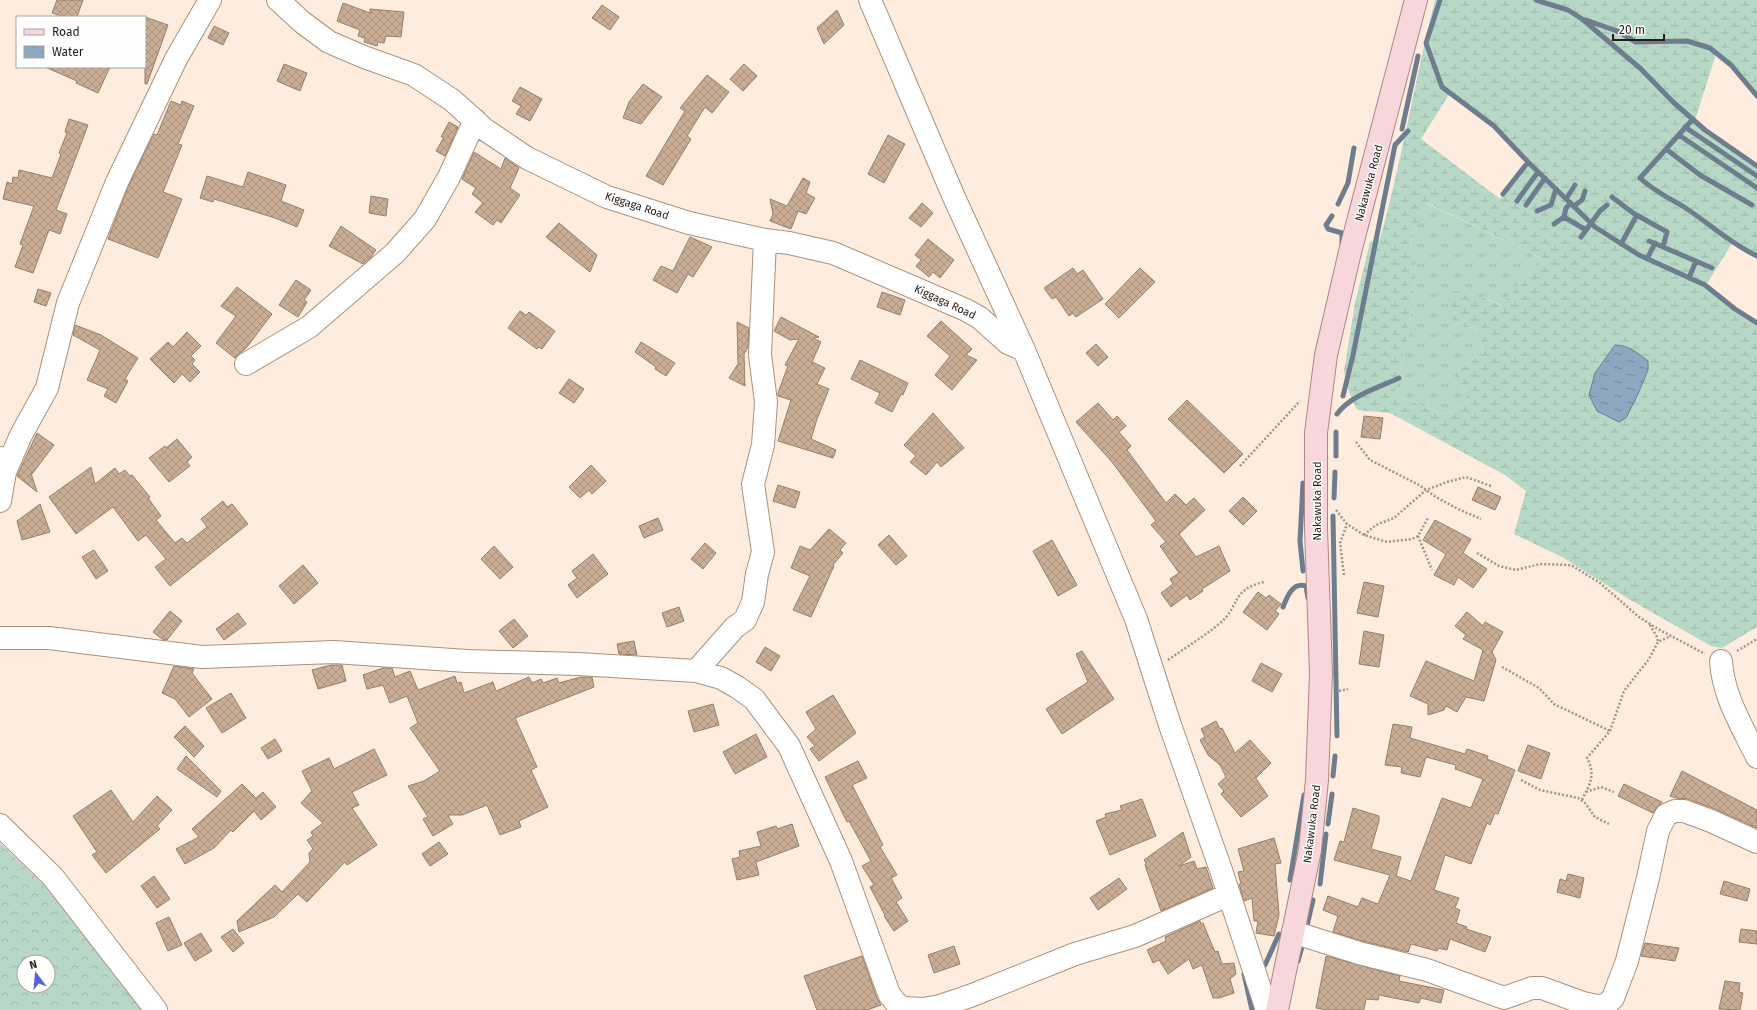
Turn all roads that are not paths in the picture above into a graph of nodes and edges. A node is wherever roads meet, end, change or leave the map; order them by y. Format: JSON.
{"nodes":[{"id":1,"x":210,"y":0,"type":"edge"},
{"id":2,"x":278,"y":0,"type":"edge"},
{"id":3,"x":870,"y":0,"type":"edge"},
{"id":4,"x":1416,"y":0,"type":"edge"},
{"id":5,"x":475,"y":120,"type":"junction"},
{"id":6,"x":765,"y":240,"type":"junction"},
{"id":7,"x":1024,"y":350,"type":"junction"},
{"id":8,"x":246,"y":364,"type":"dead end"},
{"id":9,"x":0,"y":448,"type":"edge"},
{"id":10,"x":5,"y":472,"type":"junction"},
{"id":11,"x":0,"y":501,"type":"edge"},
{"id":12,"x":0,"y":638,"type":"edge"},
{"id":13,"x":1721,"y":664,"type":"road end"},
{"id":14,"x":696,"y":671,"type":"junction"},
{"id":15,"x":1757,"y":757,"type":"edge"},
{"id":16,"x":0,"y":825,"type":"edge"},
{"id":17,"x":1757,"y":842,"type":"edge"},
{"id":18,"x":1228,"y":895,"type":"junction"},
{"id":19,"x":1293,"y":932,"type":"junction"},
{"id":20,"x":1605,"y":1008,"type":"edge"},
{"id":21,"x":156,"y":1010,"type":"edge"},
{"id":22,"x":1267,"y":1010,"type":"edge"},
{"id":23,"x":1276,"y":1010,"type":"edge"}],
"edges":[{"from":1,"to":10,"type":"street"},
{"from":2,"to":5,"type":"street","name":"Kiggaga Road"},
{"from":3,"to":7,"type":"street"},
{"from":4,"to":19,"type":"main road","name":"Nakawuka Road"},
{"from":5,"to":6,"type":"street","name":"Kiggaga Road"},
{"from":5,"to":8,"type":"street"},
{"from":6,"to":7,"type":"street","name":"Kiggaga Road"},
{"from":6,"to":14,"type":"street"},
{"from":7,"to":18,"type":"street"},
{"from":9,"to":10,"type":"street"},
{"from":10,"to":11,"type":"street"},
{"from":12,"to":14,"type":"street"},
{"from":13,"to":15,"type":"street"},
{"from":14,"to":18,"type":"street"},
{"from":16,"to":21,"type":"street"},
{"from":17,"to":20,"type":"street"},
{"from":18,"to":22,"type":"street"},
{"from":19,"to":20,"type":"street"},
{"from":19,"to":23,"type":"main road","name":"Nakawuka Road"}]}
